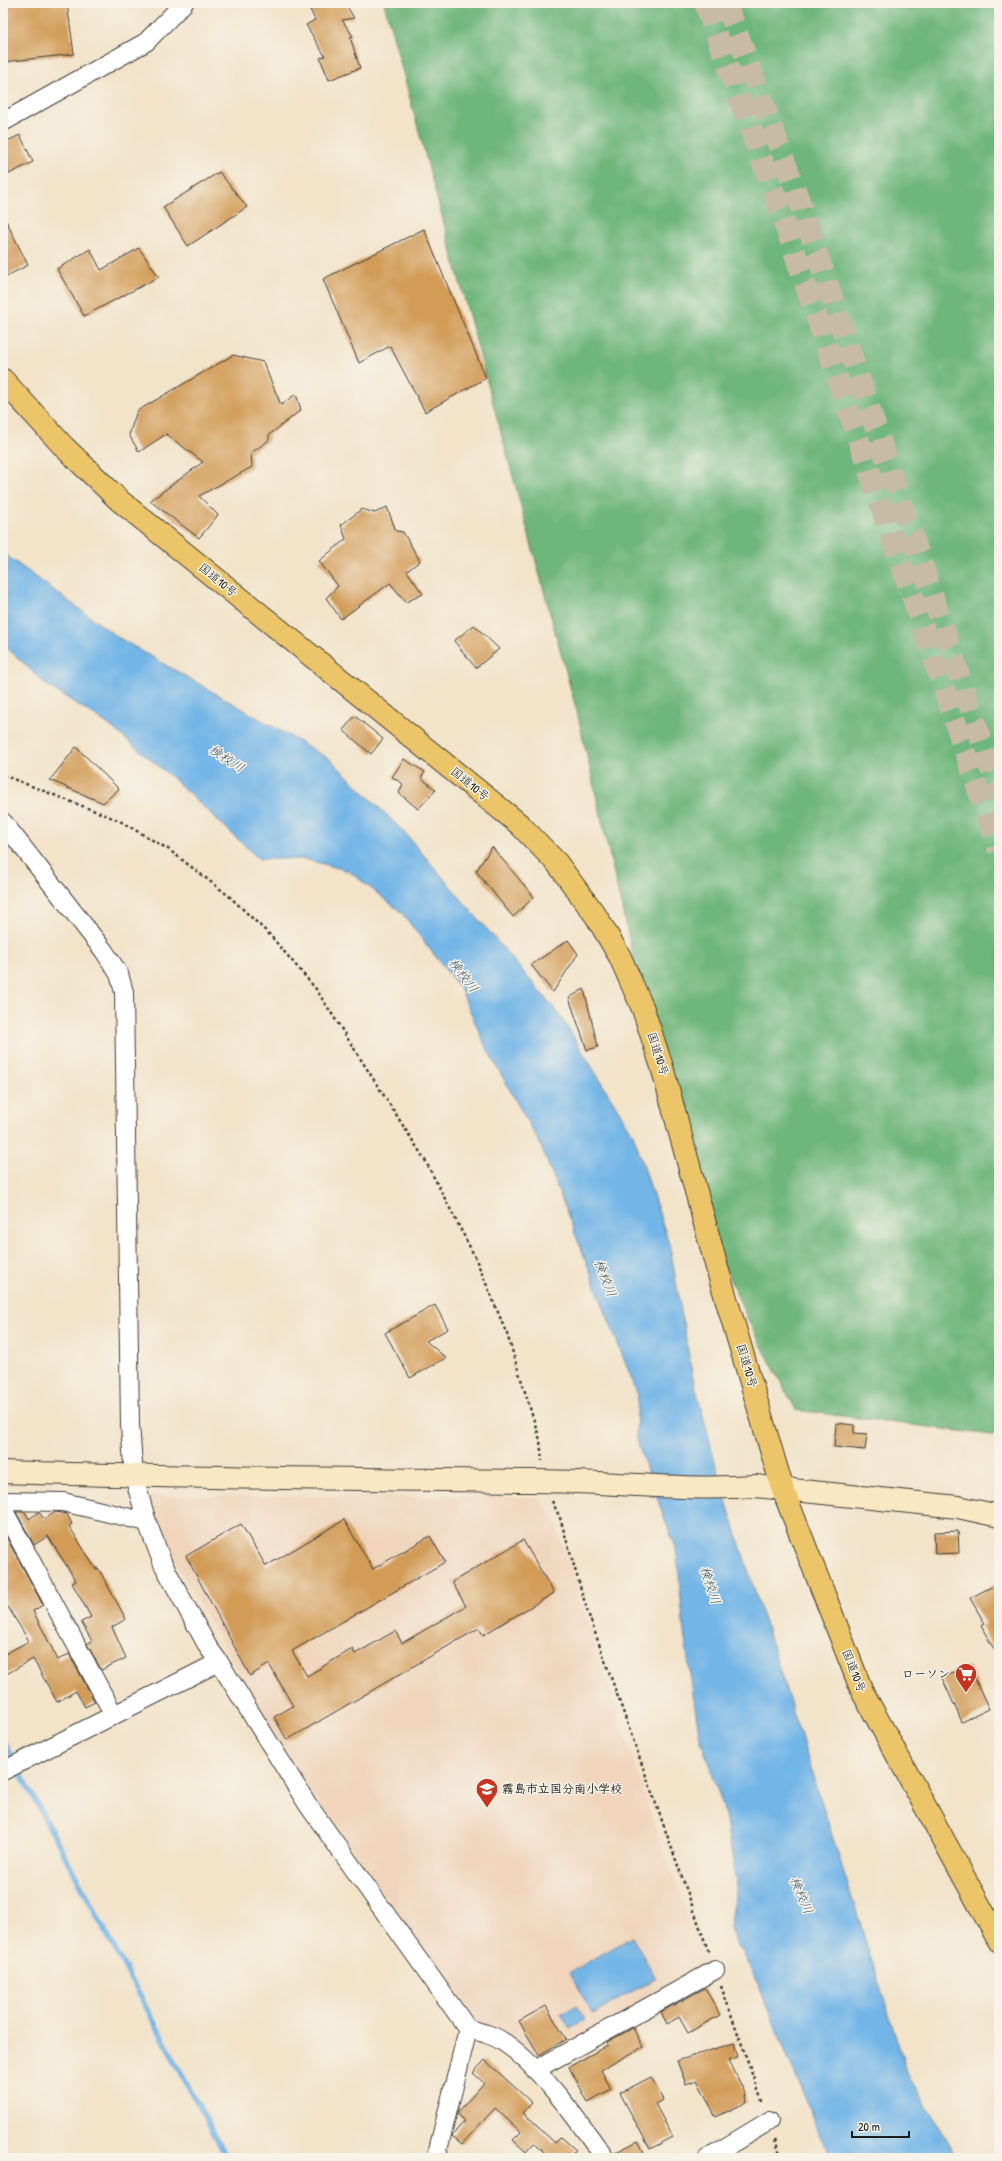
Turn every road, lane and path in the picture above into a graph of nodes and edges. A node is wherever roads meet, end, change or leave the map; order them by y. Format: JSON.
{"nodes":[{"id":1,"x":184,"y":3,"type":"edge"},
{"id":2,"x":3,"y":122,"type":"edge"},
{"id":3,"x":3,"y":380,"type":"edge"},
{"id":4,"x":3,"y":775,"type":"edge"},
{"id":5,"x":3,"y":822,"type":"edge"},
{"id":6,"x":3,"y":1472,"type":"edge"},
{"id":7,"x":134,"y":1477,"type":"junction"},
{"id":8,"x":544,"y":1481,"type":"junction"},
{"id":9,"x":783,"y":1490,"type":"junction"},
{"id":10,"x":3,"y":1501,"type":"edge"},
{"id":11,"x":3,"y":1509,"type":"edge"},
{"id":12,"x":999,"y":1516,"type":"edge"},
{"id":13,"x":147,"y":1522,"type":"junction"},
{"id":14,"x":219,"y":1662,"type":"junction"},
{"id":15,"x":114,"y":1714,"type":"junction"},
{"id":16,"x":3,"y":1771,"type":"edge"},
{"id":17,"x":999,"y":1941,"type":"edge"},
{"id":18,"x":715,"y":1970,"type":"junction"},
{"id":19,"x":468,"y":2029,"type":"junction"},
{"id":20,"x":535,"y":2070,"type":"junction"},
{"id":21,"x":769,"y":2121,"type":"joint"},
{"id":22,"x":436,"y":2158,"type":"edge"},
{"id":23,"x":605,"y":2158,"type":"edge"},
{"id":24,"x":708,"y":2158,"type":"edge"}],
"edges":[{"from":1,"to":2,"type":"street"},
{"from":3,"to":9,"type":"highway","name":"国道10号"},
{"from":4,"to":8,"type":"path"},
{"from":5,"to":7,"type":"street"},
{"from":6,"to":7,"type":"main road"},
{"from":7,"to":8,"type":"main road"},
{"from":7,"to":13,"type":"street"},
{"from":8,"to":9,"type":"main road"},
{"from":8,"to":18,"type":"path"},
{"from":9,"to":12,"type":"main road"},
{"from":9,"to":17,"type":"highway","name":"国道10号"},
{"from":10,"to":13,"type":"street"},
{"from":11,"to":15,"type":"street"},
{"from":13,"to":14,"type":"street"},
{"from":14,"to":15,"type":"street"},
{"from":14,"to":19,"type":"street"},
{"from":15,"to":16,"type":"street"},
{"from":18,"to":20,"type":"street"},
{"from":18,"to":21,"type":"path"},
{"from":19,"to":20,"type":"street"},
{"from":19,"to":22,"type":"street"},
{"from":20,"to":23,"type":"street"},
{"from":21,"to":24,"type":"street"}]}
